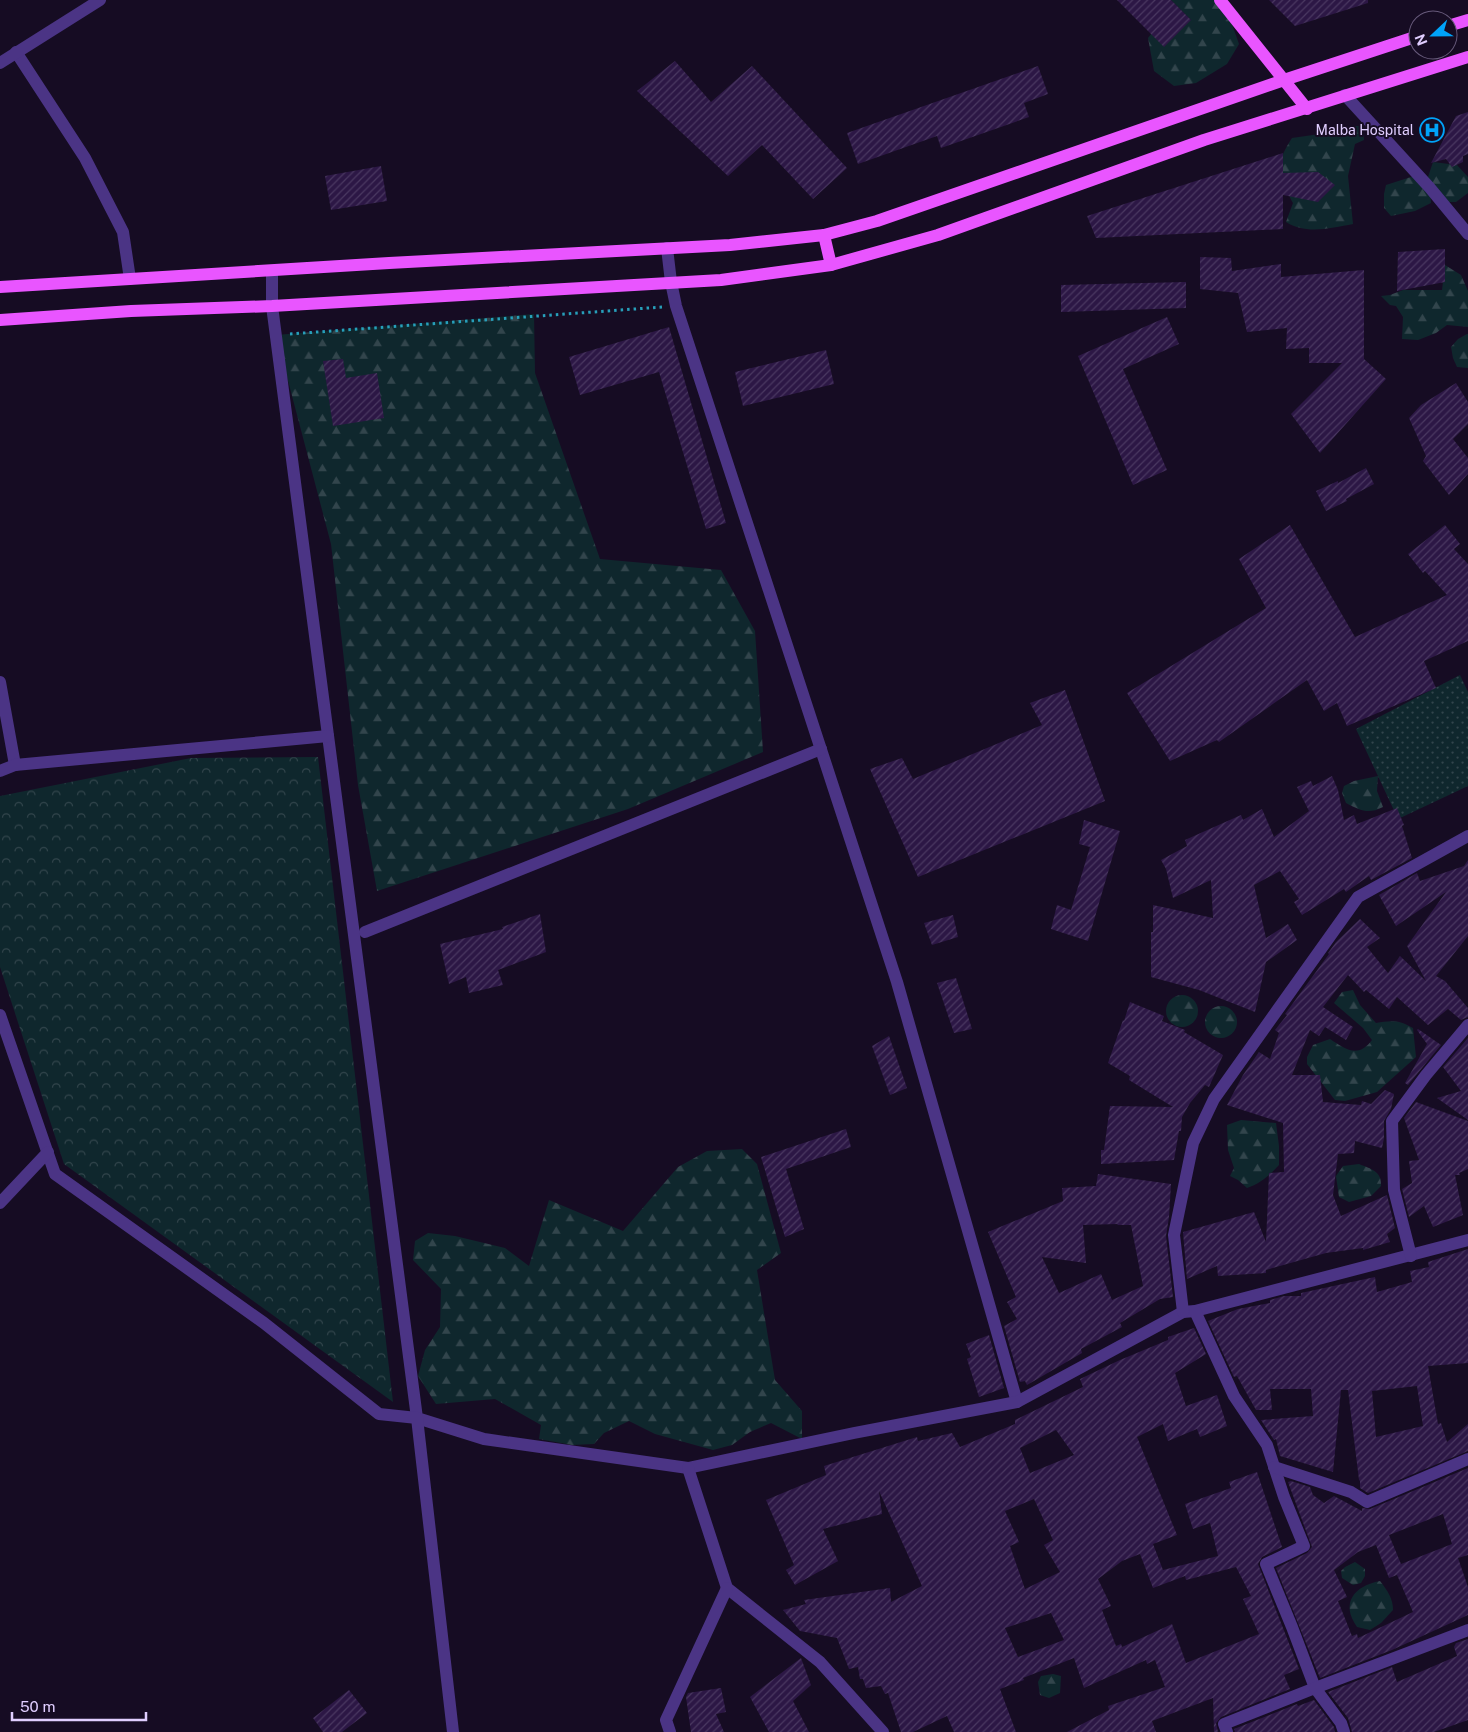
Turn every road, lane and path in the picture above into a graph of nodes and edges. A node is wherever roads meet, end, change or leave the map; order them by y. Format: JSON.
{"nodes":[{"id":1,"x":100,"y":0,"type":"edge"},
{"id":2,"x":1220,"y":0,"type":"edge"},
{"id":3,"x":1408,"y":39,"type":"edge"},
{"id":4,"x":16,"y":52,"type":"junction"},
{"id":5,"x":1468,"y":57,"type":"edge"},
{"id":6,"x":0,"y":63,"type":"edge"},
{"id":7,"x":1284,"y":80,"type":"junction"},
{"id":8,"x":1345,"y":95,"type":"junction"},
{"id":9,"x":1307,"y":109,"type":"junction"},
{"id":10,"x":1468,"y":234,"type":"edge"},
{"id":11,"x":824,"y":235,"type":"junction"},
{"id":12,"x":667,"y":248,"type":"junction"},
{"id":13,"x":831,"y":265,"type":"junction"},
{"id":14,"x":272,"y":271,"type":"junction"},
{"id":15,"x":130,"y":279,"type":"junction"},
{"id":16,"x":671,"y":282,"type":"junction"},
{"id":17,"x":0,"y":287,"type":"edge"},
{"id":18,"x":272,"y":306,"type":"junction"},
{"id":19,"x":676,"y":306,"type":"junction"},
{"id":20,"x":0,"y":320,"type":"edge"},
{"id":21,"x":276,"y":335,"type":"junction"},
{"id":22,"x":0,"y":682,"type":"edge"},
{"id":23,"x":328,"y":736,"type":"junction"},
{"id":24,"x":821,"y":749,"type":"junction"},
{"id":25,"x":15,"y":765,"type":"junction"},
{"id":26,"x":0,"y":772,"type":"edge"},
{"id":27,"x":1468,"y":836,"type":"edge"},
{"id":28,"x":365,"y":932,"type":"dead end"},
{"id":29,"x":0,"y":1015,"type":"edge"},
{"id":30,"x":1468,"y":1024,"type":"edge"},
{"id":31,"x":48,"y":1152,"type":"junction"},
{"id":32,"x":0,"y":1203,"type":"edge"},
{"id":33,"x":1468,"y":1240,"type":"edge"},
{"id":34,"x":1411,"y":1256,"type":"junction"},
{"id":35,"x":1189,"y":1311,"type":"junction"},
{"id":36,"x":1017,"y":1402,"type":"junction"},
{"id":37,"x":417,"y":1418,"type":"junction"},
{"id":38,"x":1468,"y":1459,"type":"edge"},
{"id":39,"x":1274,"y":1467,"type":"junction"},
{"id":40,"x":688,"y":1468,"type":"junction"},
{"id":41,"x":727,"y":1588,"type":"junction"},
{"id":42,"x":1468,"y":1630,"type":"edge"},
{"id":43,"x":1315,"y":1688,"type":"junction"},
{"id":44,"x":453,"y":1732,"type":"edge"},
{"id":45,"x":670,"y":1732,"type":"edge"},
{"id":46,"x":883,"y":1732,"type":"edge"},
{"id":47,"x":1228,"y":1732,"type":"edge"},
{"id":48,"x":1344,"y":1732,"type":"edge"}],
"edges":[{"from":1,"to":4,"type":"street"},
{"from":2,"to":7,"type":"main road"},
{"from":3,"to":7,"type":"main road"},
{"from":4,"to":6,"type":"street"},
{"from":4,"to":15,"type":"street"},
{"from":5,"to":8,"type":"main road"},
{"from":7,"to":9,"type":"main road"},
{"from":7,"to":11,"type":"main road"},
{"from":8,"to":9,"type":"main road"},
{"from":8,"to":10,"type":"street"},
{"from":9,"to":13,"type":"main road"},
{"from":11,"to":12,"type":"main road"},
{"from":11,"to":13,"type":"main road"},
{"from":12,"to":14,"type":"main road"},
{"from":12,"to":16,"type":"street"},
{"from":13,"to":16,"type":"main road"},
{"from":14,"to":15,"type":"main road"},
{"from":14,"to":18,"type":"street"},
{"from":15,"to":17,"type":"main road"},
{"from":16,"to":18,"type":"main road"},
{"from":16,"to":19,"type":"street"},
{"from":18,"to":20,"type":"main road"},
{"from":18,"to":21,"type":"street"},
{"from":19,"to":21,"type":"path"},
{"from":19,"to":24,"type":"street"},
{"from":21,"to":23,"type":"street"},
{"from":22,"to":25,"type":"street"},
{"from":23,"to":25,"type":"street"},
{"from":23,"to":37,"type":"street"},
{"from":24,"to":28,"type":"street"},
{"from":24,"to":36,"type":"street"},
{"from":25,"to":26,"type":"street"},
{"from":27,"to":35,"type":"street"},
{"from":29,"to":31,"type":"street"},
{"from":30,"to":34,"type":"street"},
{"from":31,"to":32,"type":"street"},
{"from":31,"to":37,"type":"street"},
{"from":33,"to":34,"type":"street"},
{"from":34,"to":35,"type":"street"},
{"from":35,"to":36,"type":"street"},
{"from":35,"to":39,"type":"street"},
{"from":36,"to":40,"type":"street"},
{"from":37,"to":40,"type":"street"},
{"from":37,"to":44,"type":"street"},
{"from":38,"to":39,"type":"street"},
{"from":39,"to":43,"type":"street"},
{"from":40,"to":41,"type":"street"},
{"from":41,"to":45,"type":"street"},
{"from":41,"to":46,"type":"street"},
{"from":42,"to":43,"type":"street"},
{"from":43,"to":47,"type":"street"},
{"from":43,"to":48,"type":"street"}]}
